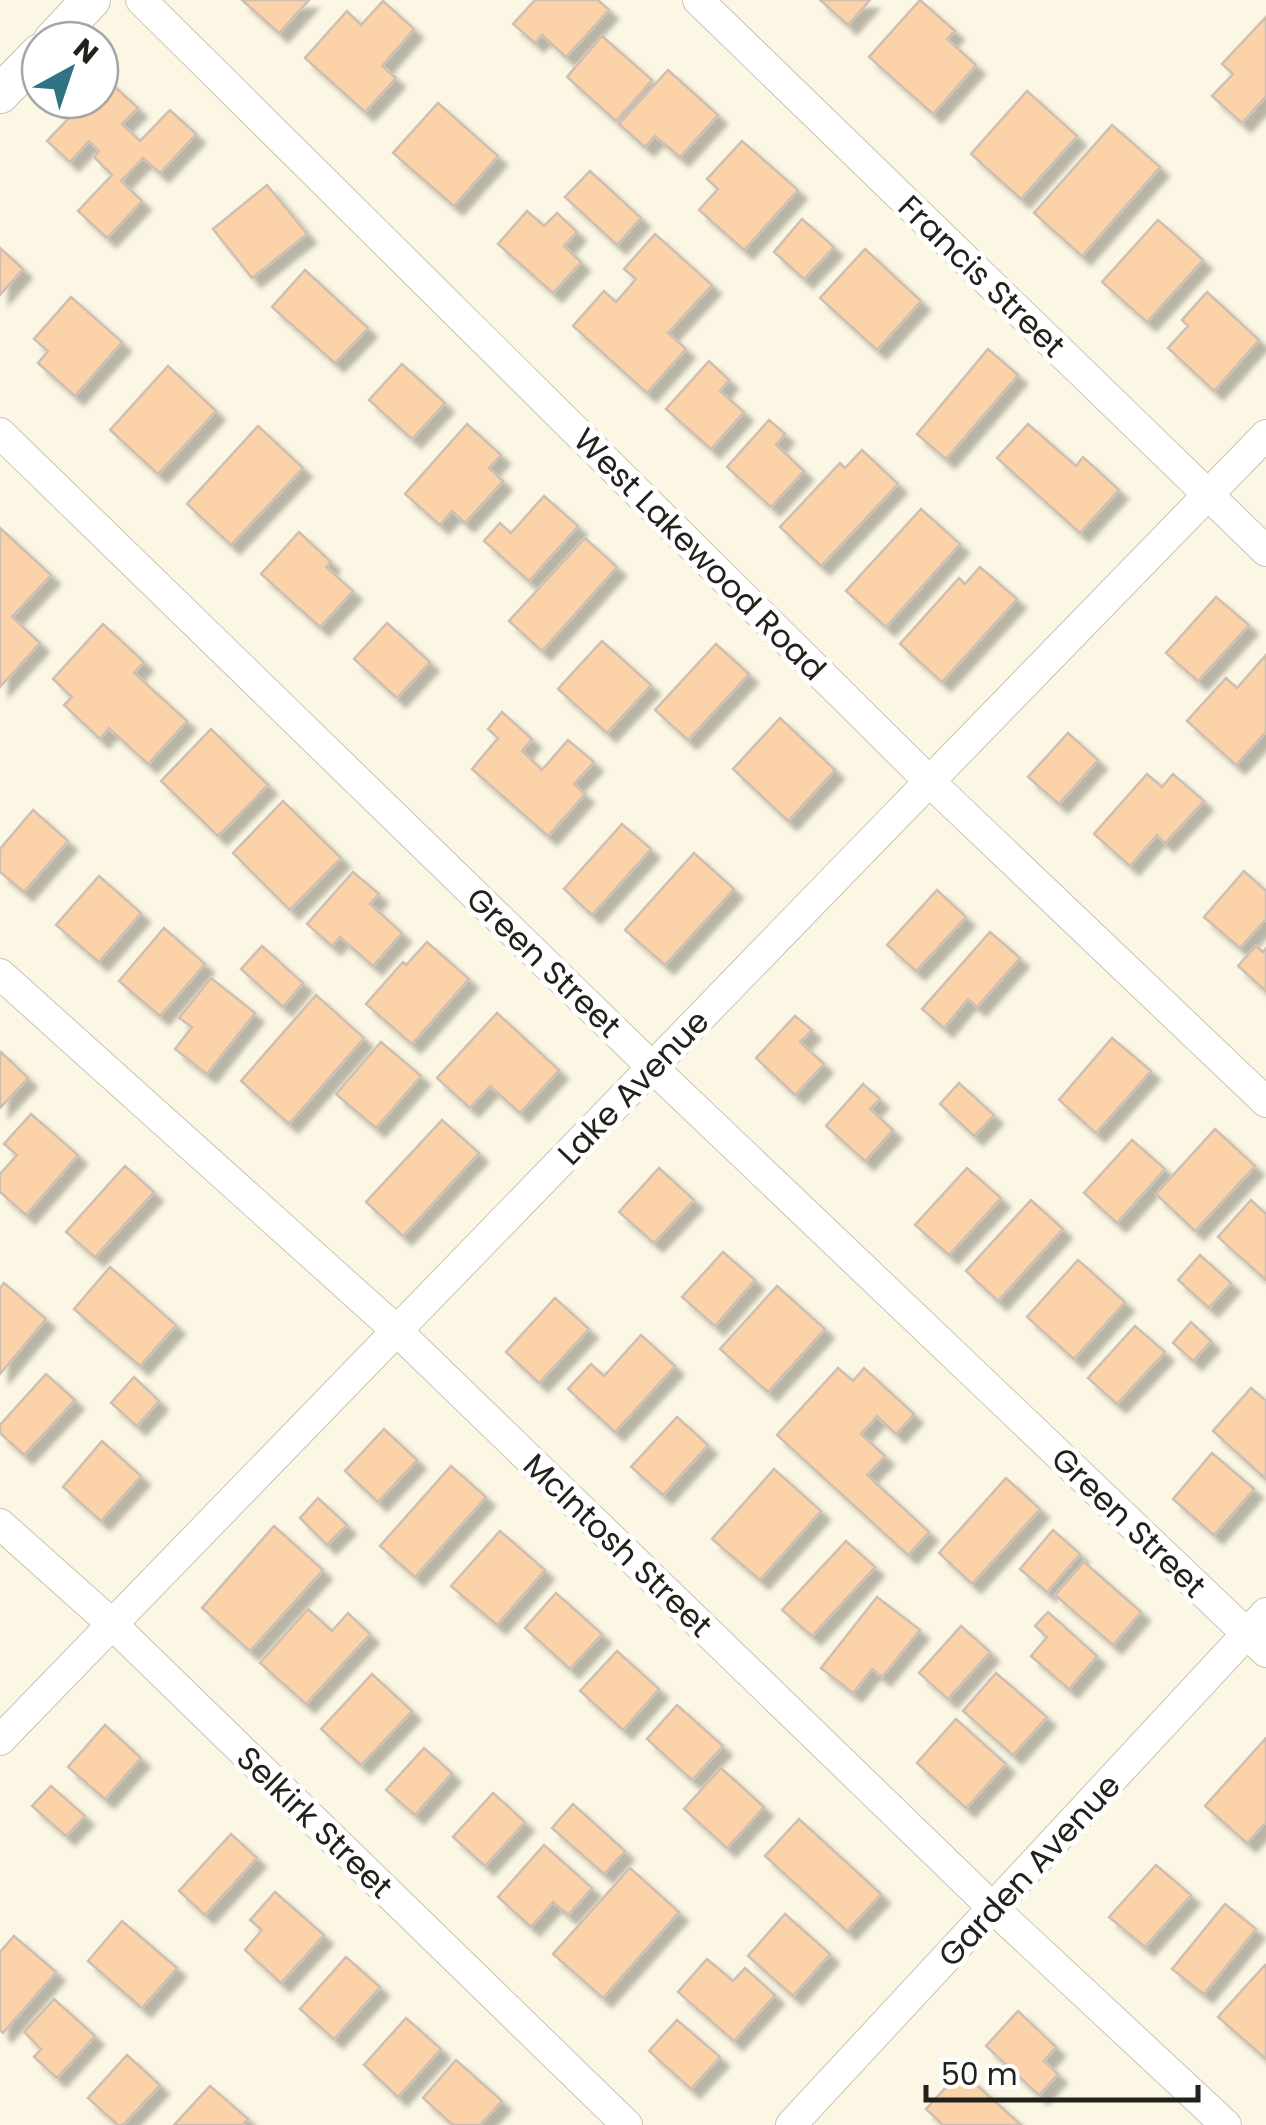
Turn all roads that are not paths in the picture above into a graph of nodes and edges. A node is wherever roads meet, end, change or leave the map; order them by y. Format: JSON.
{"nodes":[{"id":1,"x":92,"y":0,"type":"edge"},
{"id":2,"x":141,"y":0,"type":"edge"},
{"id":3,"x":698,"y":0,"type":"edge"},
{"id":4,"x":72,"y":20,"type":"edge"},
{"id":5,"x":20,"y":74,"type":"edge"},
{"id":6,"x":0,"y":94,"type":"edge"},
{"id":7,"x":0,"y":432,"type":"edge"},
{"id":8,"x":1266,"y":435,"type":"edge"},
{"id":9,"x":1208,"y":495,"type":"junction"},
{"id":10,"x":1266,"y":551,"type":"edge"},
{"id":11,"x":930,"y":782,"type":"junction"},
{"id":12,"x":0,"y":974,"type":"edge"},
{"id":13,"x":652,"y":1068,"type":"junction"},
{"id":14,"x":1266,"y":1102,"type":"edge"},
{"id":15,"x":395,"y":1330,"type":"junction"},
{"id":16,"x":0,"y":1524,"type":"edge"},
{"id":17,"x":112,"y":1624,"type":"junction"},
{"id":18,"x":1260,"y":1633,"type":"edge"},
{"id":19,"x":0,"y":1740,"type":"edge"},
{"id":20,"x":994,"y":1908,"type":"junction"},
{"id":21,"x":627,"y":2125,"type":"edge"},
{"id":22,"x":791,"y":2125,"type":"edge"},
{"id":23,"x":1226,"y":2125,"type":"edge"}],
"edges":[{"from":1,"to":4,"type":"street"},
{"from":2,"to":11,"type":"street","name":"West Lakewood Road"},
{"from":3,"to":9,"type":"street","name":"Francis Street"},
{"from":5,"to":6,"type":"street"},
{"from":7,"to":13,"type":"street","name":"Green Street"},
{"from":8,"to":9,"type":"street","name":"Lake Avenue"},
{"from":9,"to":10,"type":"street","name":"Francis Street"},
{"from":9,"to":11,"type":"street","name":"Lake Avenue"},
{"from":11,"to":13,"type":"street","name":"Lake Avenue"},
{"from":11,"to":14,"type":"street","name":"West Lakewood Road"},
{"from":12,"to":15,"type":"street","name":"McIntosh Street"},
{"from":13,"to":15,"type":"street","name":"Lake Avenue"},
{"from":13,"to":18,"type":"street","name":"Green Street"},
{"from":15,"to":17,"type":"street","name":"Lake Avenue"},
{"from":15,"to":20,"type":"street","name":"McIntosh Street"},
{"from":16,"to":17,"type":"street","name":"Selkirk Street"},
{"from":17,"to":19,"type":"street","name":"Lake Avenue"},
{"from":17,"to":21,"type":"street","name":"Selkirk Street"},
{"from":18,"to":20,"type":"street","name":"Garden Avenue"},
{"from":20,"to":22,"type":"street","name":"Garden Avenue"},
{"from":20,"to":23,"type":"street","name":"McIntosh Street"}]}
